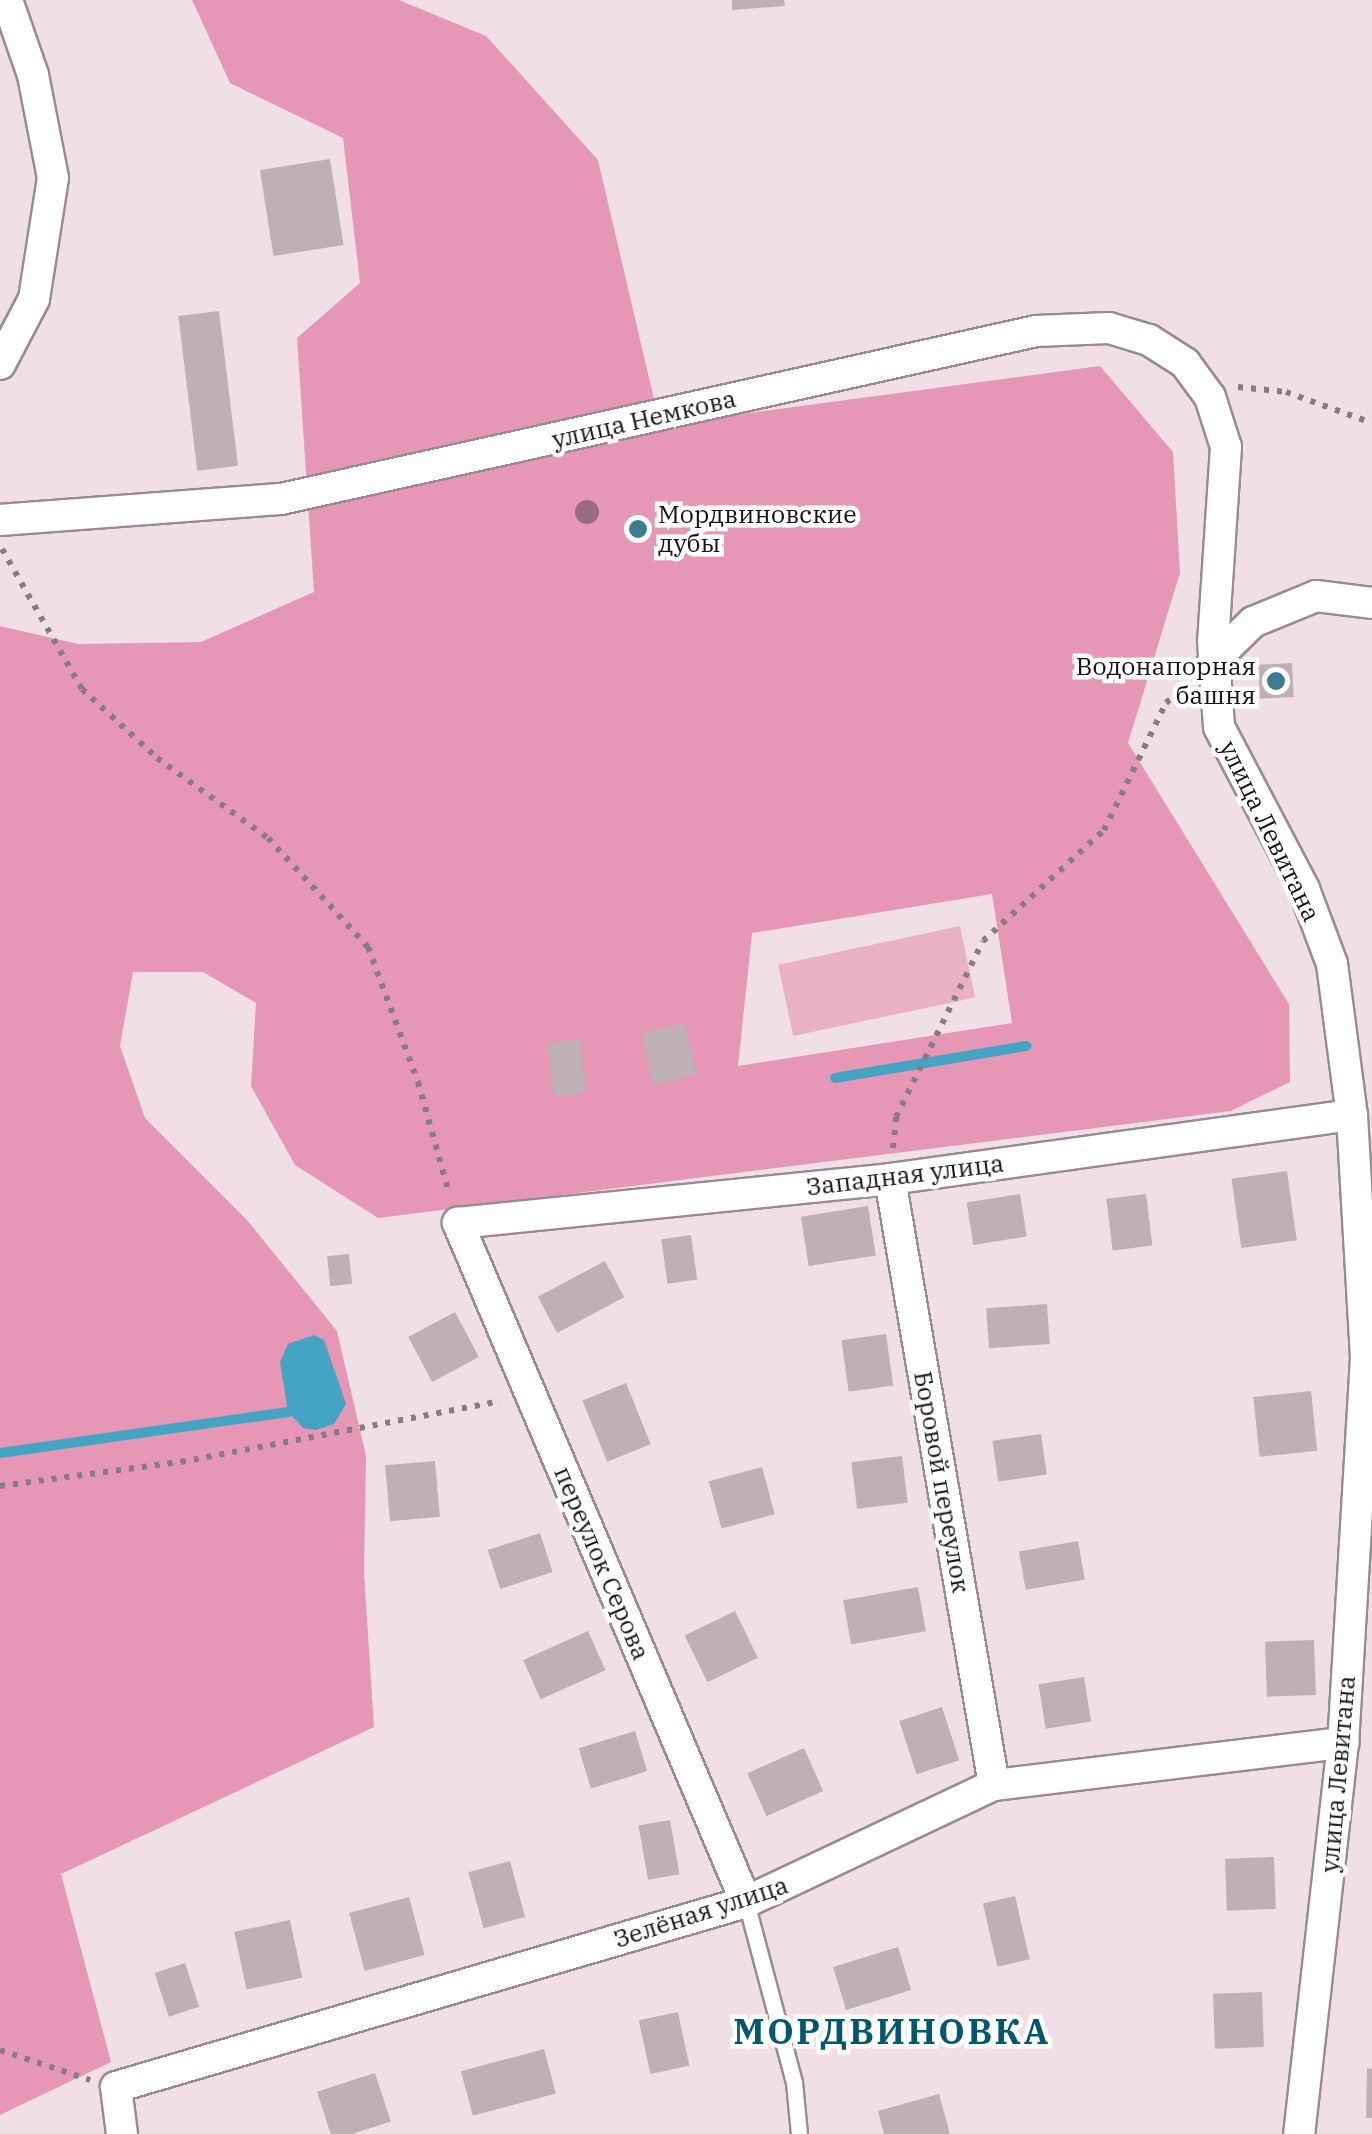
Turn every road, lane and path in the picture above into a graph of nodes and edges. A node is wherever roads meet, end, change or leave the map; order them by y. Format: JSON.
{"nodes":[{"id":1,"x":6,"y":0,"type":"edge"},
{"id":2,"x":0,"y":364,"type":"edge"},
{"id":3,"x":1210,"y":398,"type":"junction"},
{"id":4,"x":1372,"y":423,"type":"edge"},
{"id":5,"x":1226,"y":447,"type":"joint"},
{"id":6,"x":0,"y":520,"type":"edge"},
{"id":7,"x":0,"y":546,"type":"edge"},
{"id":8,"x":1372,"y":603,"type":"edge"},
{"id":9,"x":1213,"y":661,"type":"junction"},
{"id":10,"x":1352,"y":1115,"type":"junction"},
{"id":11,"x":890,"y":1179,"type":"junction"},
{"id":12,"x":458,"y":1223,"type":"junction"},
{"id":13,"x":531,"y":1395,"type":"junction"},
{"id":14,"x":0,"y":1486,"type":"edge"},
{"id":15,"x":1343,"y":1743,"type":"junction"},
{"id":16,"x":994,"y":1785,"type":"junction"},
{"id":17,"x":746,"y":1902,"type":"junction"},
{"id":18,"x":0,"y":2050,"type":"edge"},
{"id":19,"x":116,"y":2087,"type":"junction"},
{"id":20,"x":122,"y":2134,"type":"edge"},
{"id":21,"x":799,"y":2134,"type":"edge"},
{"id":22,"x":1299,"y":2134,"type":"edge"}],
"edges":[{"from":1,"to":2,"type":"street"},
{"from":3,"to":4,"type":"path"},
{"from":3,"to":5,"type":"street","name":"улица Немкова"},
{"from":3,"to":6,"type":"street","name":"улица Немкова"},
{"from":5,"to":9,"type":"street","name":"улица Левитана"},
{"from":7,"to":12,"type":"path"},
{"from":8,"to":9,"type":"street"},
{"from":9,"to":10,"type":"street","name":"улица Левитана"},
{"from":9,"to":11,"type":"path"},
{"from":10,"to":11,"type":"street","name":"Западная улица"},
{"from":10,"to":15,"type":"street","name":"улица Левитана"},
{"from":11,"to":12,"type":"street","name":"Западная улица"},
{"from":11,"to":16,"type":"street","name":"Боровой переулок"},
{"from":12,"to":13,"type":"street","name":"переулок Серова"},
{"from":13,"to":14,"type":"path"},
{"from":13,"to":17,"type":"street","name":"переулок Серова"},
{"from":15,"to":16,"type":"street","name":"Зелёная улица"},
{"from":15,"to":22,"type":"street","name":"улица Левитана"},
{"from":16,"to":17,"type":"street","name":"Зелёная улица"},
{"from":17,"to":19,"type":"street","name":"Зелёная улица"},
{"from":17,"to":21,"type":"lane"},
{"from":18,"to":19,"type":"path"},
{"from":19,"to":20,"type":"street"}]}
